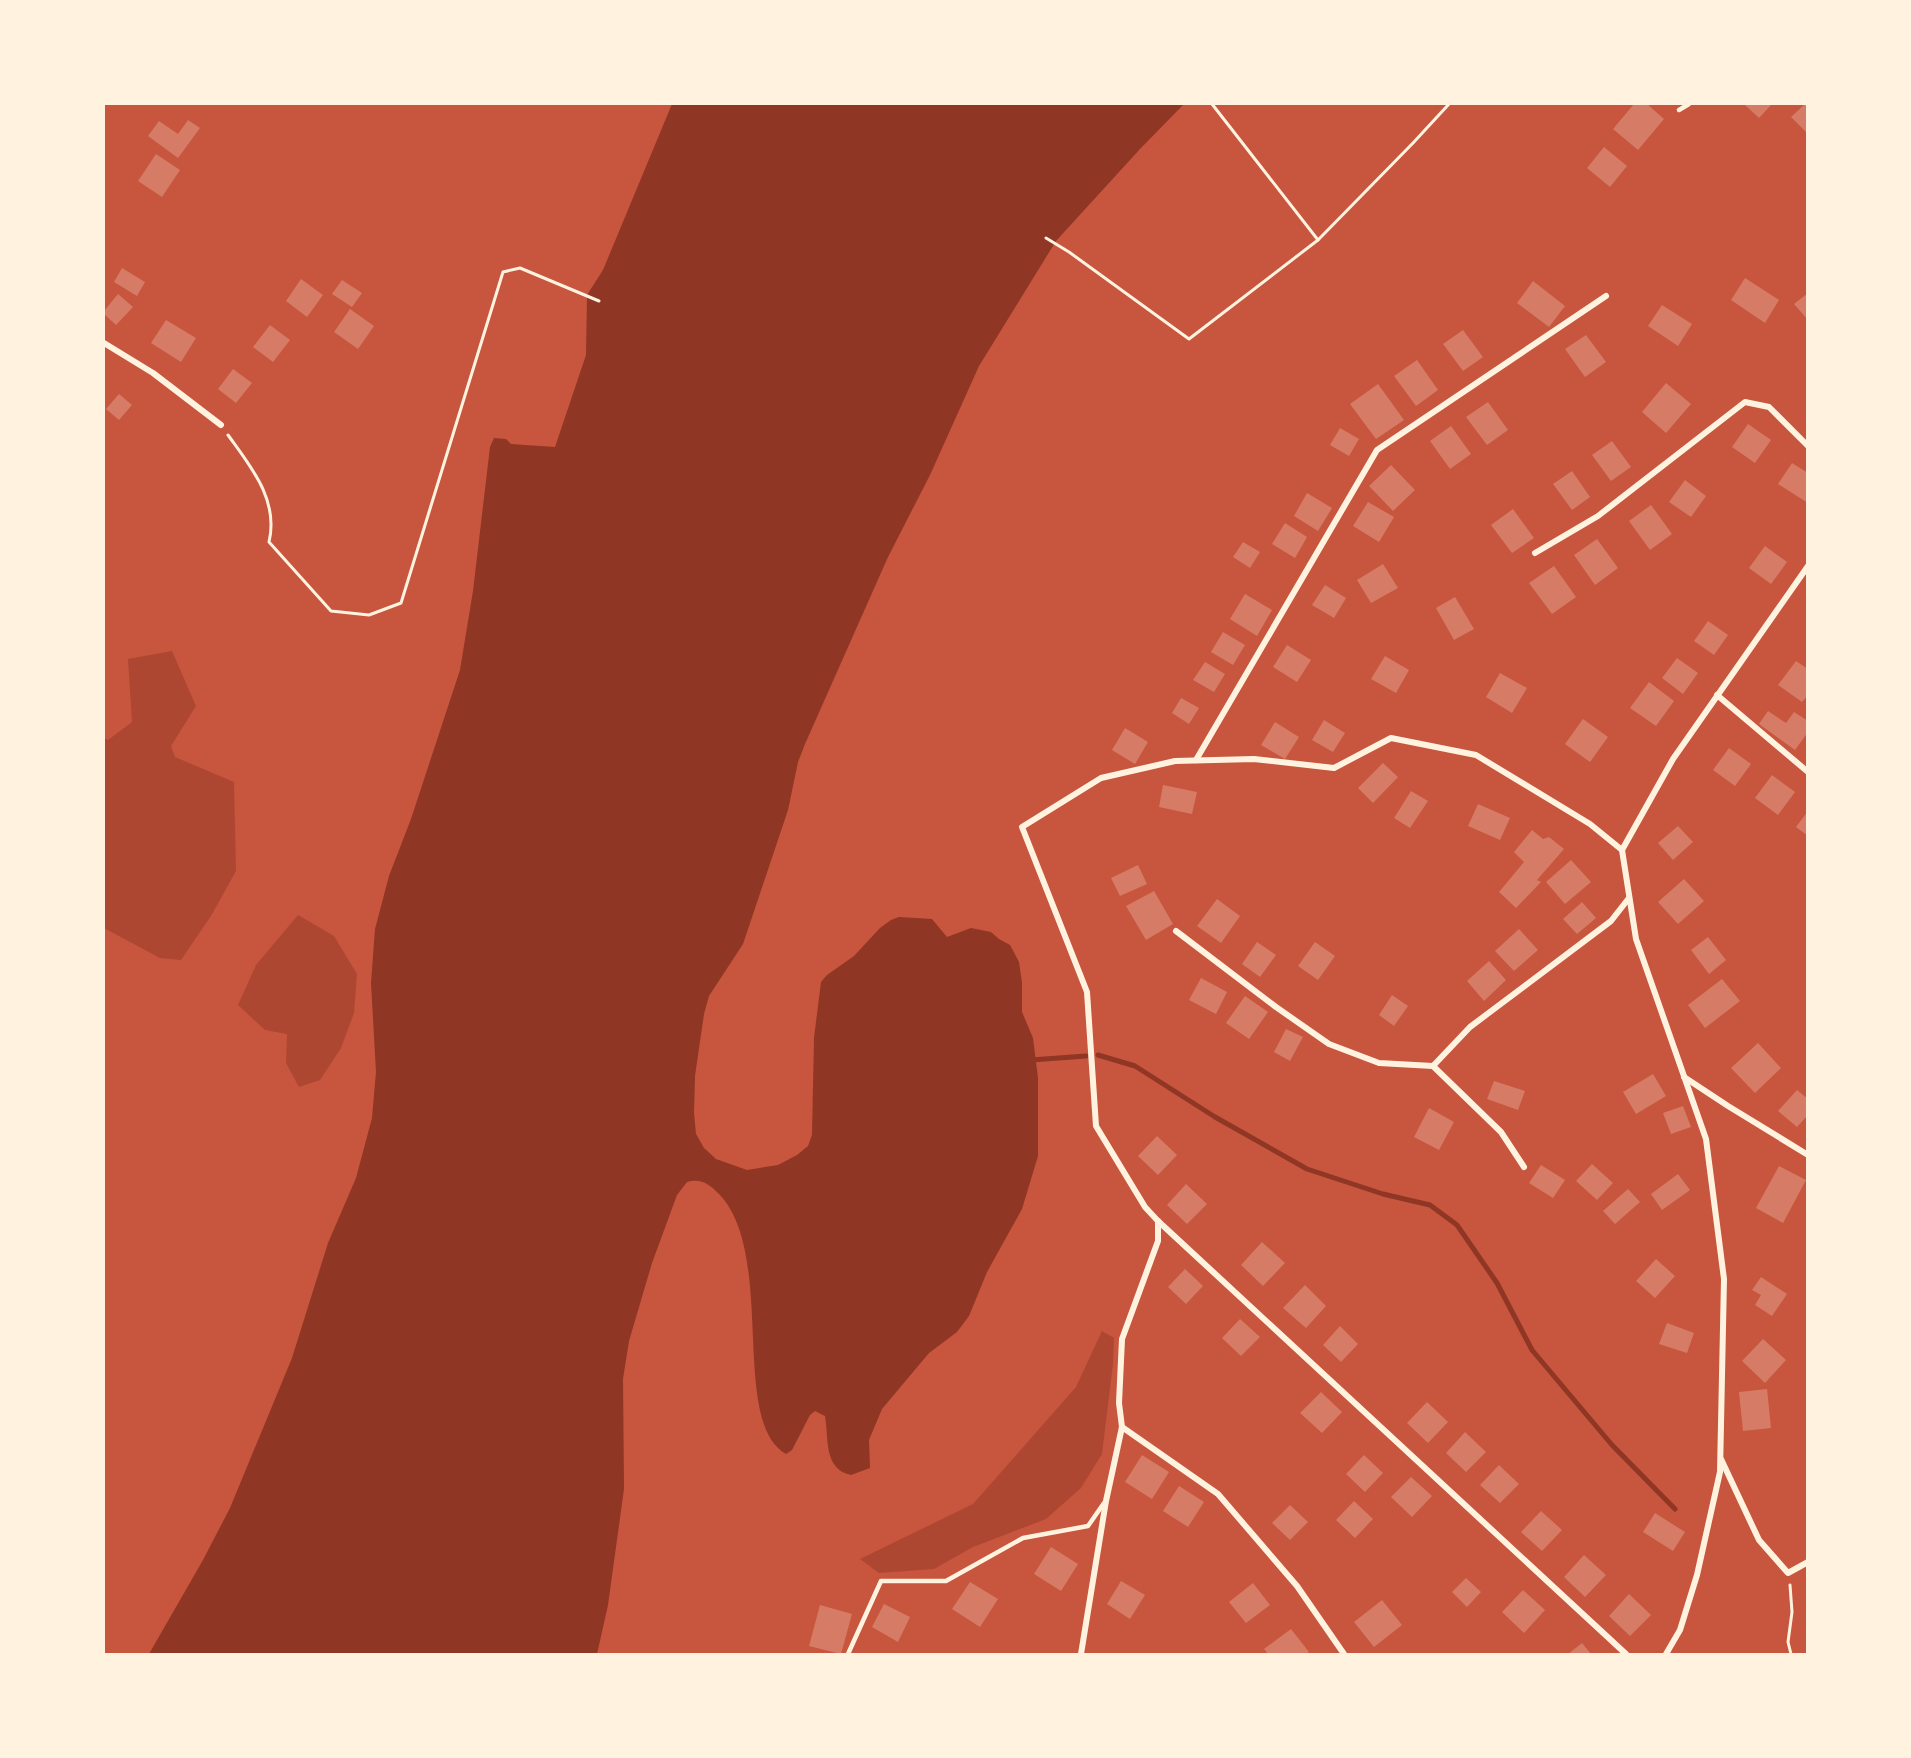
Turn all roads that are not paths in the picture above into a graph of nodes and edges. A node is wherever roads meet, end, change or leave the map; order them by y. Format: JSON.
{"nodes":[{"id":1,"x":1689,"y":104,"type":"edge"},
{"id":2,"x":1680,"y":110,"type":"dead end"},
{"id":3,"x":1606,"y":297,"type":"dead end"},
{"id":4,"x":104,"y":344,"type":"edge"},
{"id":5,"x":221,"y":425,"type":"road end"},
{"id":6,"x":1808,"y":446,"type":"edge"},
{"id":7,"x":1535,"y":554,"type":"dead end"},
{"id":8,"x":1808,"y":566,"type":"edge"},
{"id":9,"x":1717,"y":694,"type":"junction"},
{"id":10,"x":1196,"y":760,"type":"junction"},
{"id":11,"x":1808,"y":772,"type":"edge"},
{"id":12,"x":1622,"y":850,"type":"junction"},
{"id":13,"x":1629,"y":898,"type":"junction"},
{"id":14,"x":1176,"y":931,"type":"dead end"},
{"id":15,"x":1432,"y":1066,"type":"junction"},
{"id":16,"x":1684,"y":1077,"type":"junction"},
{"id":17,"x":1808,"y":1155,"type":"edge"},
{"id":18,"x":1524,"y":1167,"type":"dead end"},
{"id":19,"x":1158,"y":1221,"type":"junction"},
{"id":20,"x":1122,"y":1427,"type":"junction"},
{"id":21,"x":1720,"y":1458,"type":"junction"},
{"id":22,"x":1106,"y":1501,"type":"junction"},
{"id":23,"x":1808,"y":1562,"type":"edge"},
{"id":24,"x":848,"y":1654,"type":"edge"},
{"id":25,"x":1081,"y":1654,"type":"edge"},
{"id":26,"x":1344,"y":1654,"type":"edge"},
{"id":27,"x":1626,"y":1654,"type":"edge"},
{"id":28,"x":1666,"y":1654,"type":"edge"}],
"edges":[{"from":1,"to":2,"type":"lane"},
{"from":3,"to":10,"type":"street"},
{"from":4,"to":5,"type":"street"},
{"from":6,"to":7,"type":"street"},
{"from":8,"to":9,"type":"street"},
{"from":9,"to":11,"type":"street"},
{"from":9,"to":12,"type":"street"},
{"from":10,"to":12,"type":"street"},
{"from":10,"to":19,"type":"street"},
{"from":12,"to":13,"type":"street"},
{"from":13,"to":15,"type":"street"},
{"from":13,"to":16,"type":"street"},
{"from":14,"to":15,"type":"street"},
{"from":15,"to":18,"type":"street"},
{"from":16,"to":17,"type":"street"},
{"from":16,"to":21,"type":"street"},
{"from":19,"to":20,"type":"street"},
{"from":19,"to":27,"type":"street"},
{"from":20,"to":22,"type":"street"},
{"from":20,"to":26,"type":"street"},
{"from":21,"to":23,"type":"street"},
{"from":21,"to":28,"type":"street"},
{"from":22,"to":24,"type":"lane"},
{"from":22,"to":25,"type":"street"}]}
